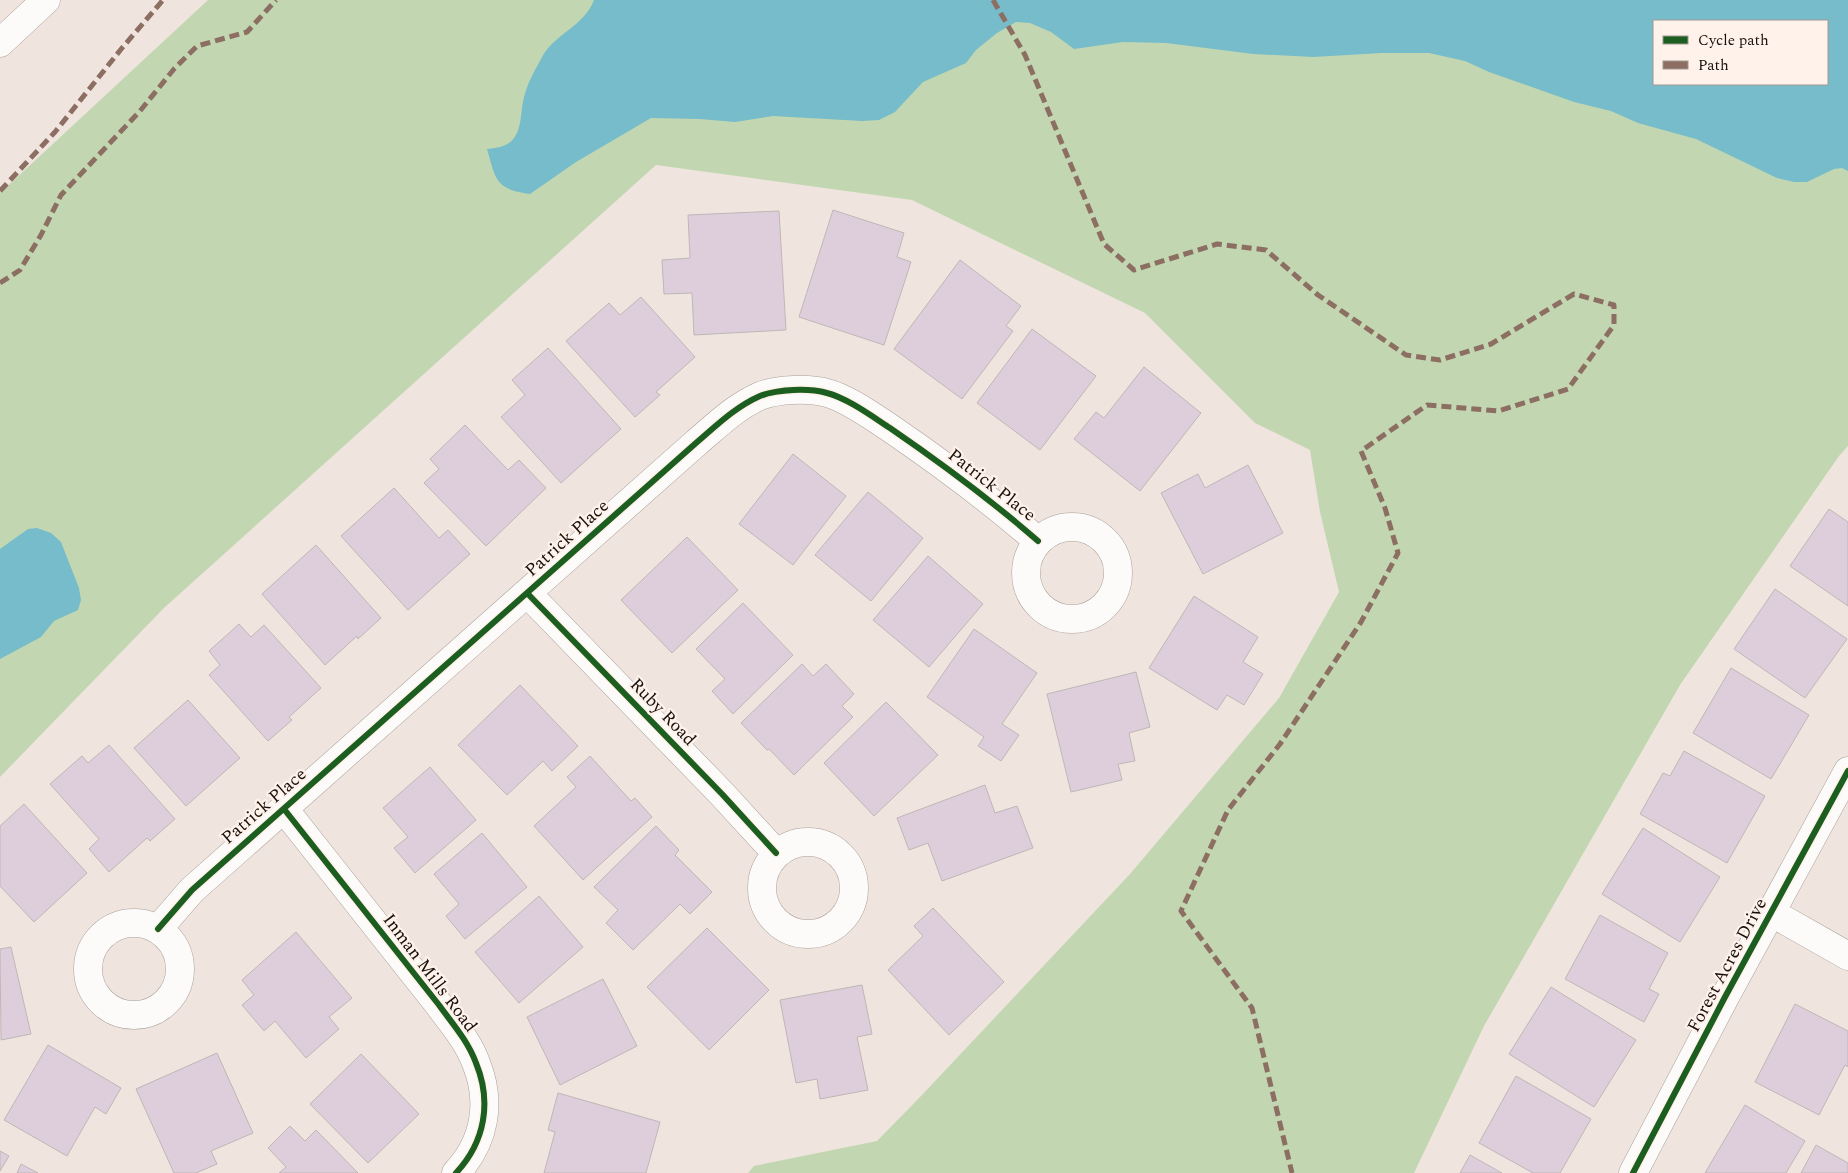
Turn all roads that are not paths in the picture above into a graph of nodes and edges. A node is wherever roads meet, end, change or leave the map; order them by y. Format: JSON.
{"nodes":[{"id":1,"x":46,"y":0,"type":"edge"},
{"id":2,"x":0,"y":43,"type":"edge"},
{"id":3,"x":1038,"y":541,"type":"dead end"},
{"id":4,"x":528,"y":593,"type":"junction"},
{"id":5,"x":1848,"y":771,"type":"edge"},
{"id":6,"x":284,"y":809,"type":"junction"},
{"id":7,"x":776,"y":853,"type":"dead end"},
{"id":8,"x":1772,"y":914,"type":"junction"},
{"id":9,"x":158,"y":929,"type":"dead end"},
{"id":10,"x":1848,"y":956,"type":"edge"},
{"id":11,"x":456,"y":1173,"type":"edge"},
{"id":12,"x":1633,"y":1173,"type":"edge"}],
"edges":[{"from":1,"to":2,"type":"street"},
{"from":3,"to":4,"type":"street","name":"Patrick Place"},
{"from":4,"to":6,"type":"street","name":"Patrick Place"},
{"from":4,"to":7,"type":"street","name":"Ruby Road"},
{"from":5,"to":8,"type":"street","name":"Forest Acres Drive"},
{"from":6,"to":9,"type":"street","name":"Patrick Place"},
{"from":6,"to":11,"type":"street","name":"Inman Mills Road"},
{"from":8,"to":10,"type":"street"},
{"from":8,"to":12,"type":"street","name":"Forest Acres Drive"}]}
